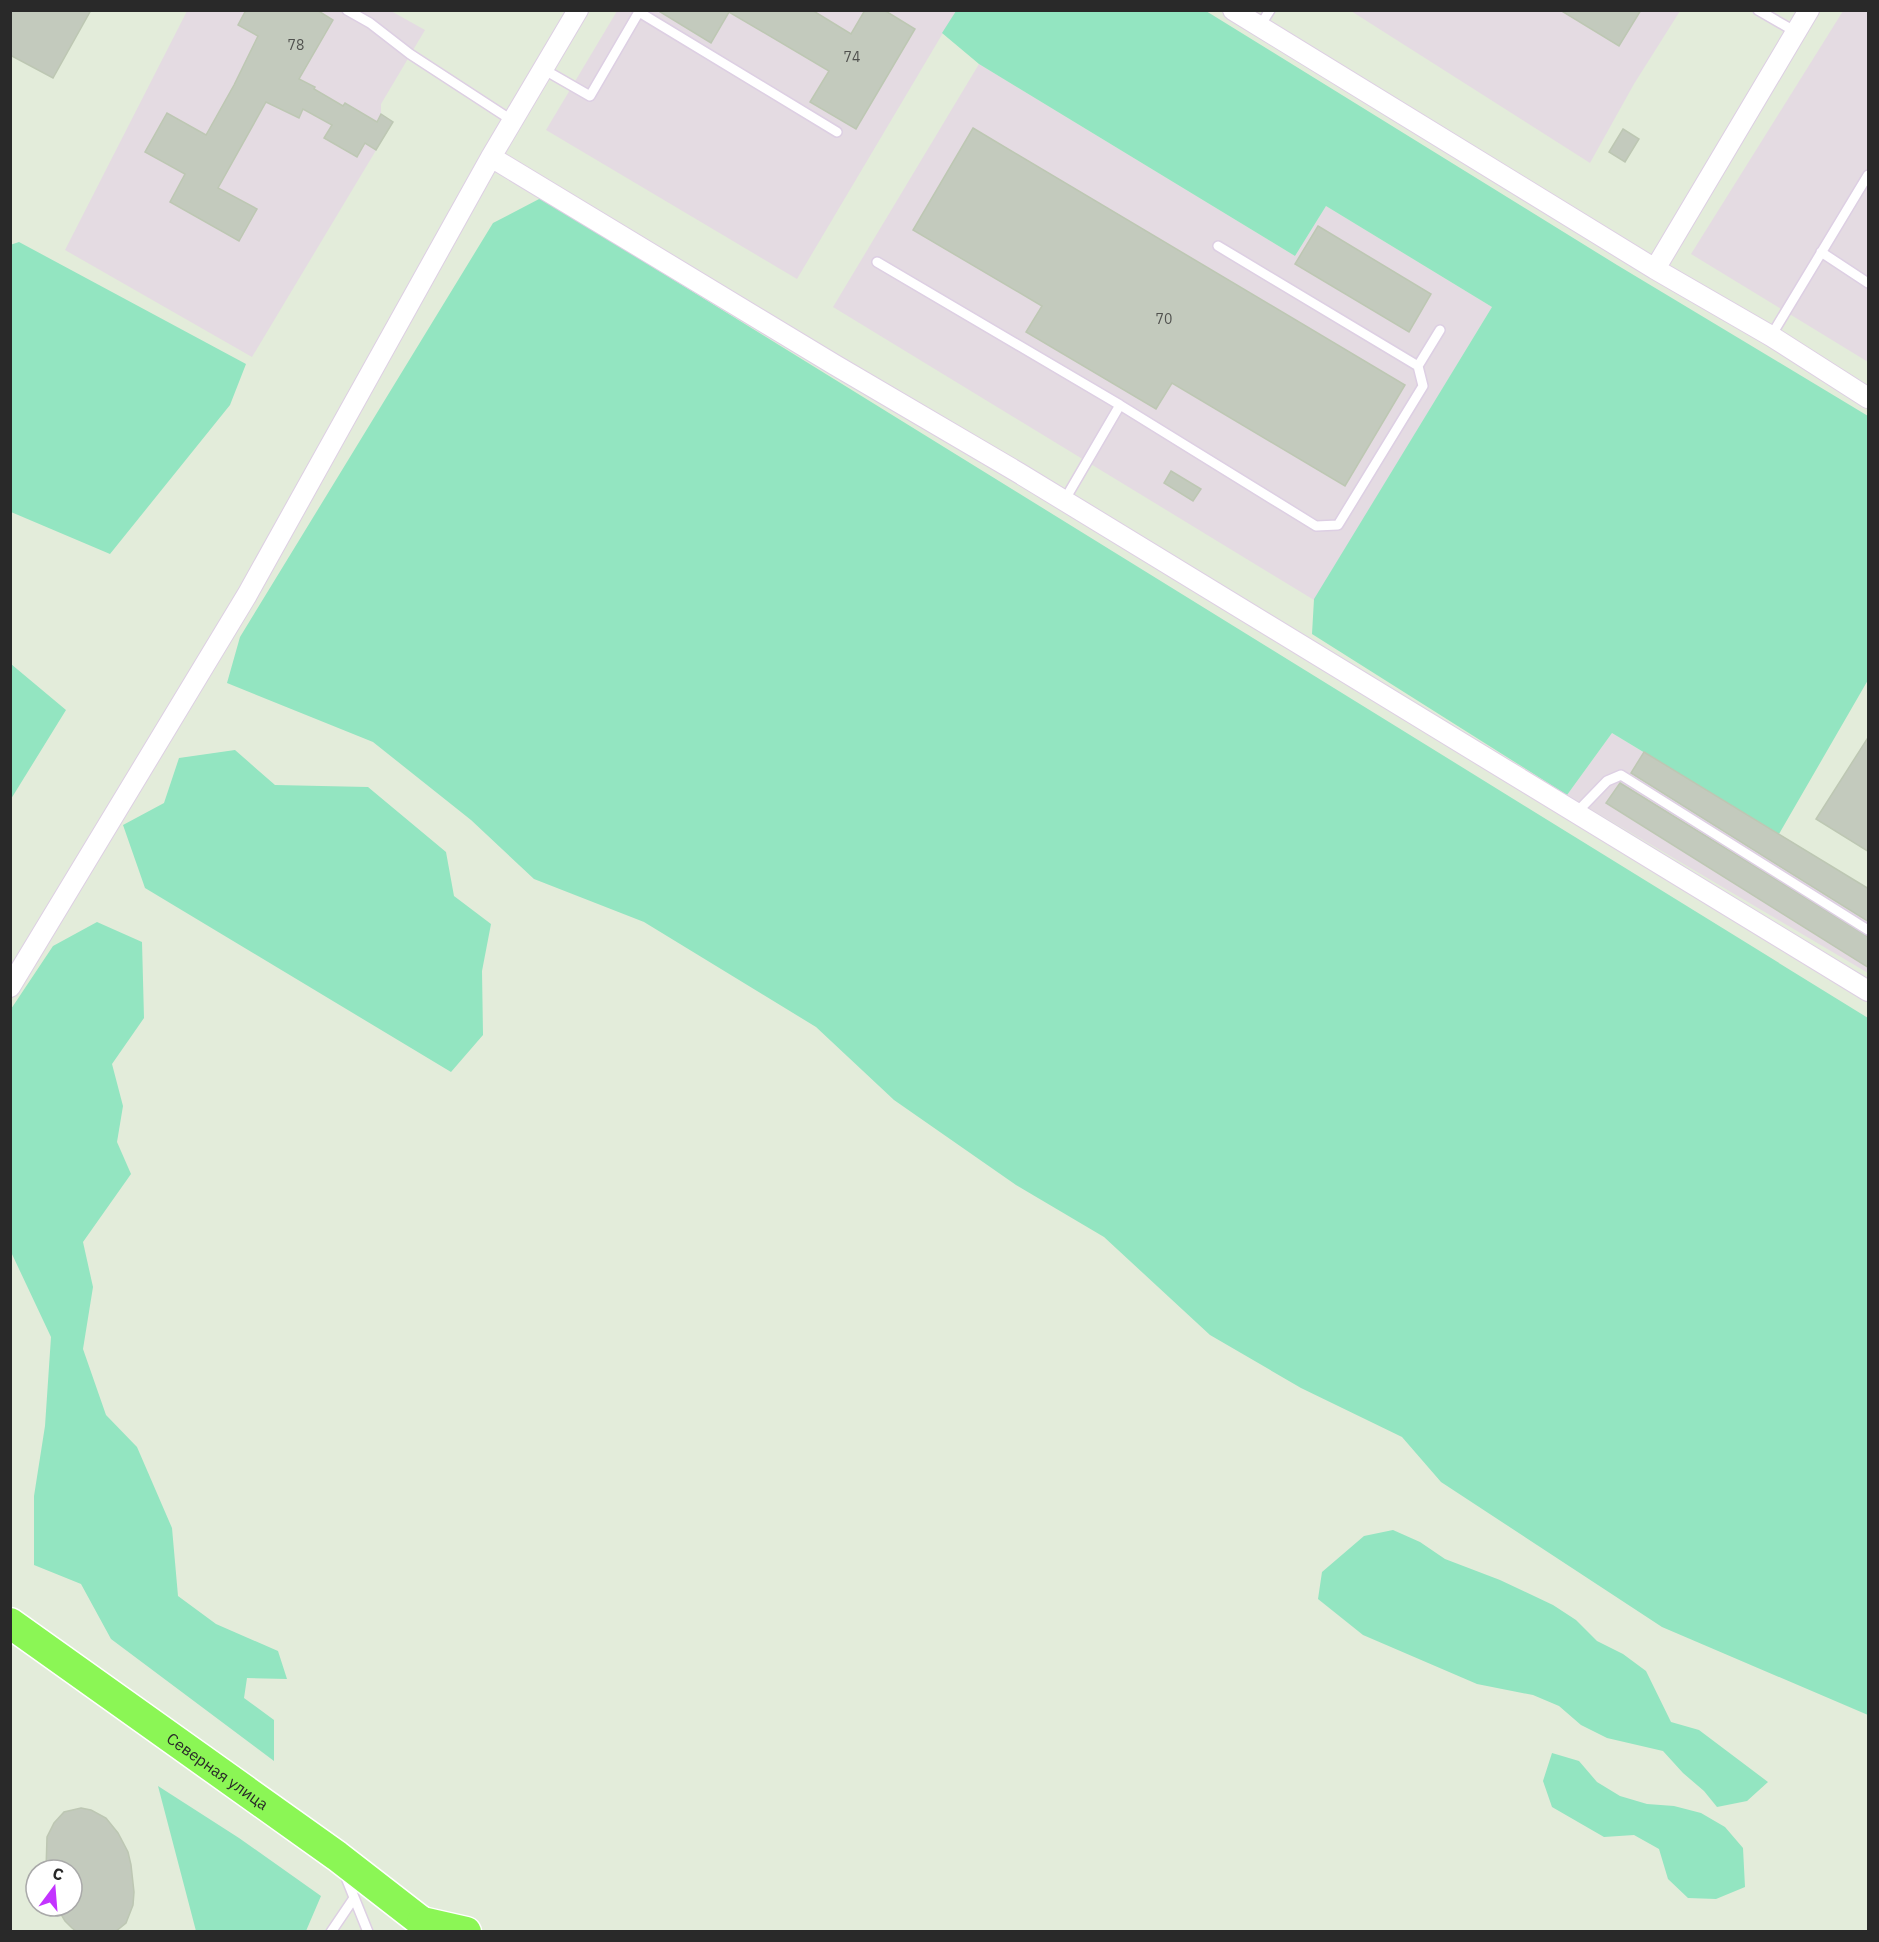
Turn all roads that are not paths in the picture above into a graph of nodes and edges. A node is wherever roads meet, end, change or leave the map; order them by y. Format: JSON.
{"nodes":[{"id":1,"x":347,"y":10,"type":"edge"},
{"id":2,"x":578,"y":10,"type":"edge"},
{"id":3,"x":1233,"y":10,"type":"edge"},
{"id":4,"x":1758,"y":10,"type":"edge"},
{"id":5,"x":1809,"y":10,"type":"edge"},
{"id":6,"x":640,"y":11,"type":"edge"},
{"id":7,"x":1264,"y":19,"type":"edge"},
{"id":8,"x":1796,"y":32,"type":"junction"},
{"id":9,"x":543,"y":69,"type":"junction"},
{"id":10,"x":513,"y":120,"type":"junction"},
{"id":11,"x":837,"y":132,"type":"dead end"},
{"id":12,"x":491,"y":156,"type":"junction"},
{"id":13,"x":1869,"y":175,"type":"edge"},
{"id":14,"x":1218,"y":246,"type":"dead end"},
{"id":15,"x":1821,"y":252,"type":"junction"},
{"id":16,"x":877,"y":262,"type":"dead end"},
{"id":17,"x":1655,"y":269,"type":"junction"},
{"id":18,"x":1869,"y":283,"type":"edge"},
{"id":19,"x":1440,"y":330,"type":"dead end"},
{"id":20,"x":1771,"y":336,"type":"junction"},
{"id":21,"x":1418,"y":366,"type":"junction"},
{"id":22,"x":1869,"y":398,"type":"edge"},
{"id":23,"x":1120,"y":405,"type":"junction"},
{"id":24,"x":1065,"y":501,"type":"junction"},
{"id":25,"x":1577,"y":812,"type":"junction"},
{"id":26,"x":1869,"y":930,"type":"edge"},
{"id":27,"x":10,"y":987,"type":"edge"},
{"id":28,"x":1869,"y":990,"type":"edge"},
{"id":29,"x":10,"y":1623,"type":"edge"},
{"id":30,"x":337,"y":1856,"type":"junction"},
{"id":31,"x":354,"y":1898,"type":"junction"},
{"id":32,"x":425,"y":1927,"type":"edge"},
{"id":33,"x":331,"y":1932,"type":"edge"},
{"id":34,"x":368,"y":1932,"type":"edge"},
{"id":35,"x":466,"y":1932,"type":"edge"}],
"edges":[{"from":1,"to":10,"type":"lane"},
{"from":2,"to":9,"type":"street"},
{"from":3,"to":7,"type":"street"},
{"from":4,"to":8,"type":"lane"},
{"from":5,"to":8,"type":"street"},
{"from":6,"to":9,"type":"lane"},
{"from":6,"to":11,"type":"lane"},
{"from":7,"to":17,"type":"street"},
{"from":8,"to":17,"type":"street"},
{"from":9,"to":10,"type":"street"},
{"from":10,"to":12,"type":"street"},
{"from":12,"to":24,"type":"street"},
{"from":12,"to":27,"type":"street"},
{"from":13,"to":15,"type":"lane"},
{"from":14,"to":21,"type":"lane"},
{"from":15,"to":18,"type":"lane"},
{"from":15,"to":20,"type":"lane"},
{"from":16,"to":23,"type":"lane"},
{"from":17,"to":20,"type":"street"},
{"from":19,"to":21,"type":"lane"},
{"from":20,"to":22,"type":"street"},
{"from":21,"to":23,"type":"lane"},
{"from":23,"to":24,"type":"lane"},
{"from":24,"to":25,"type":"street"},
{"from":25,"to":26,"type":"lane"},
{"from":25,"to":28,"type":"street"},
{"from":29,"to":30,"type":"main road","name":"Северная улица"},
{"from":30,"to":31,"type":"lane"},
{"from":30,"to":32,"type":"main road","name":"Северная улица"},
{"from":31,"to":33,"type":"lane"},
{"from":31,"to":34,"type":"lane"},
{"from":32,"to":35,"type":"main road"}]}
